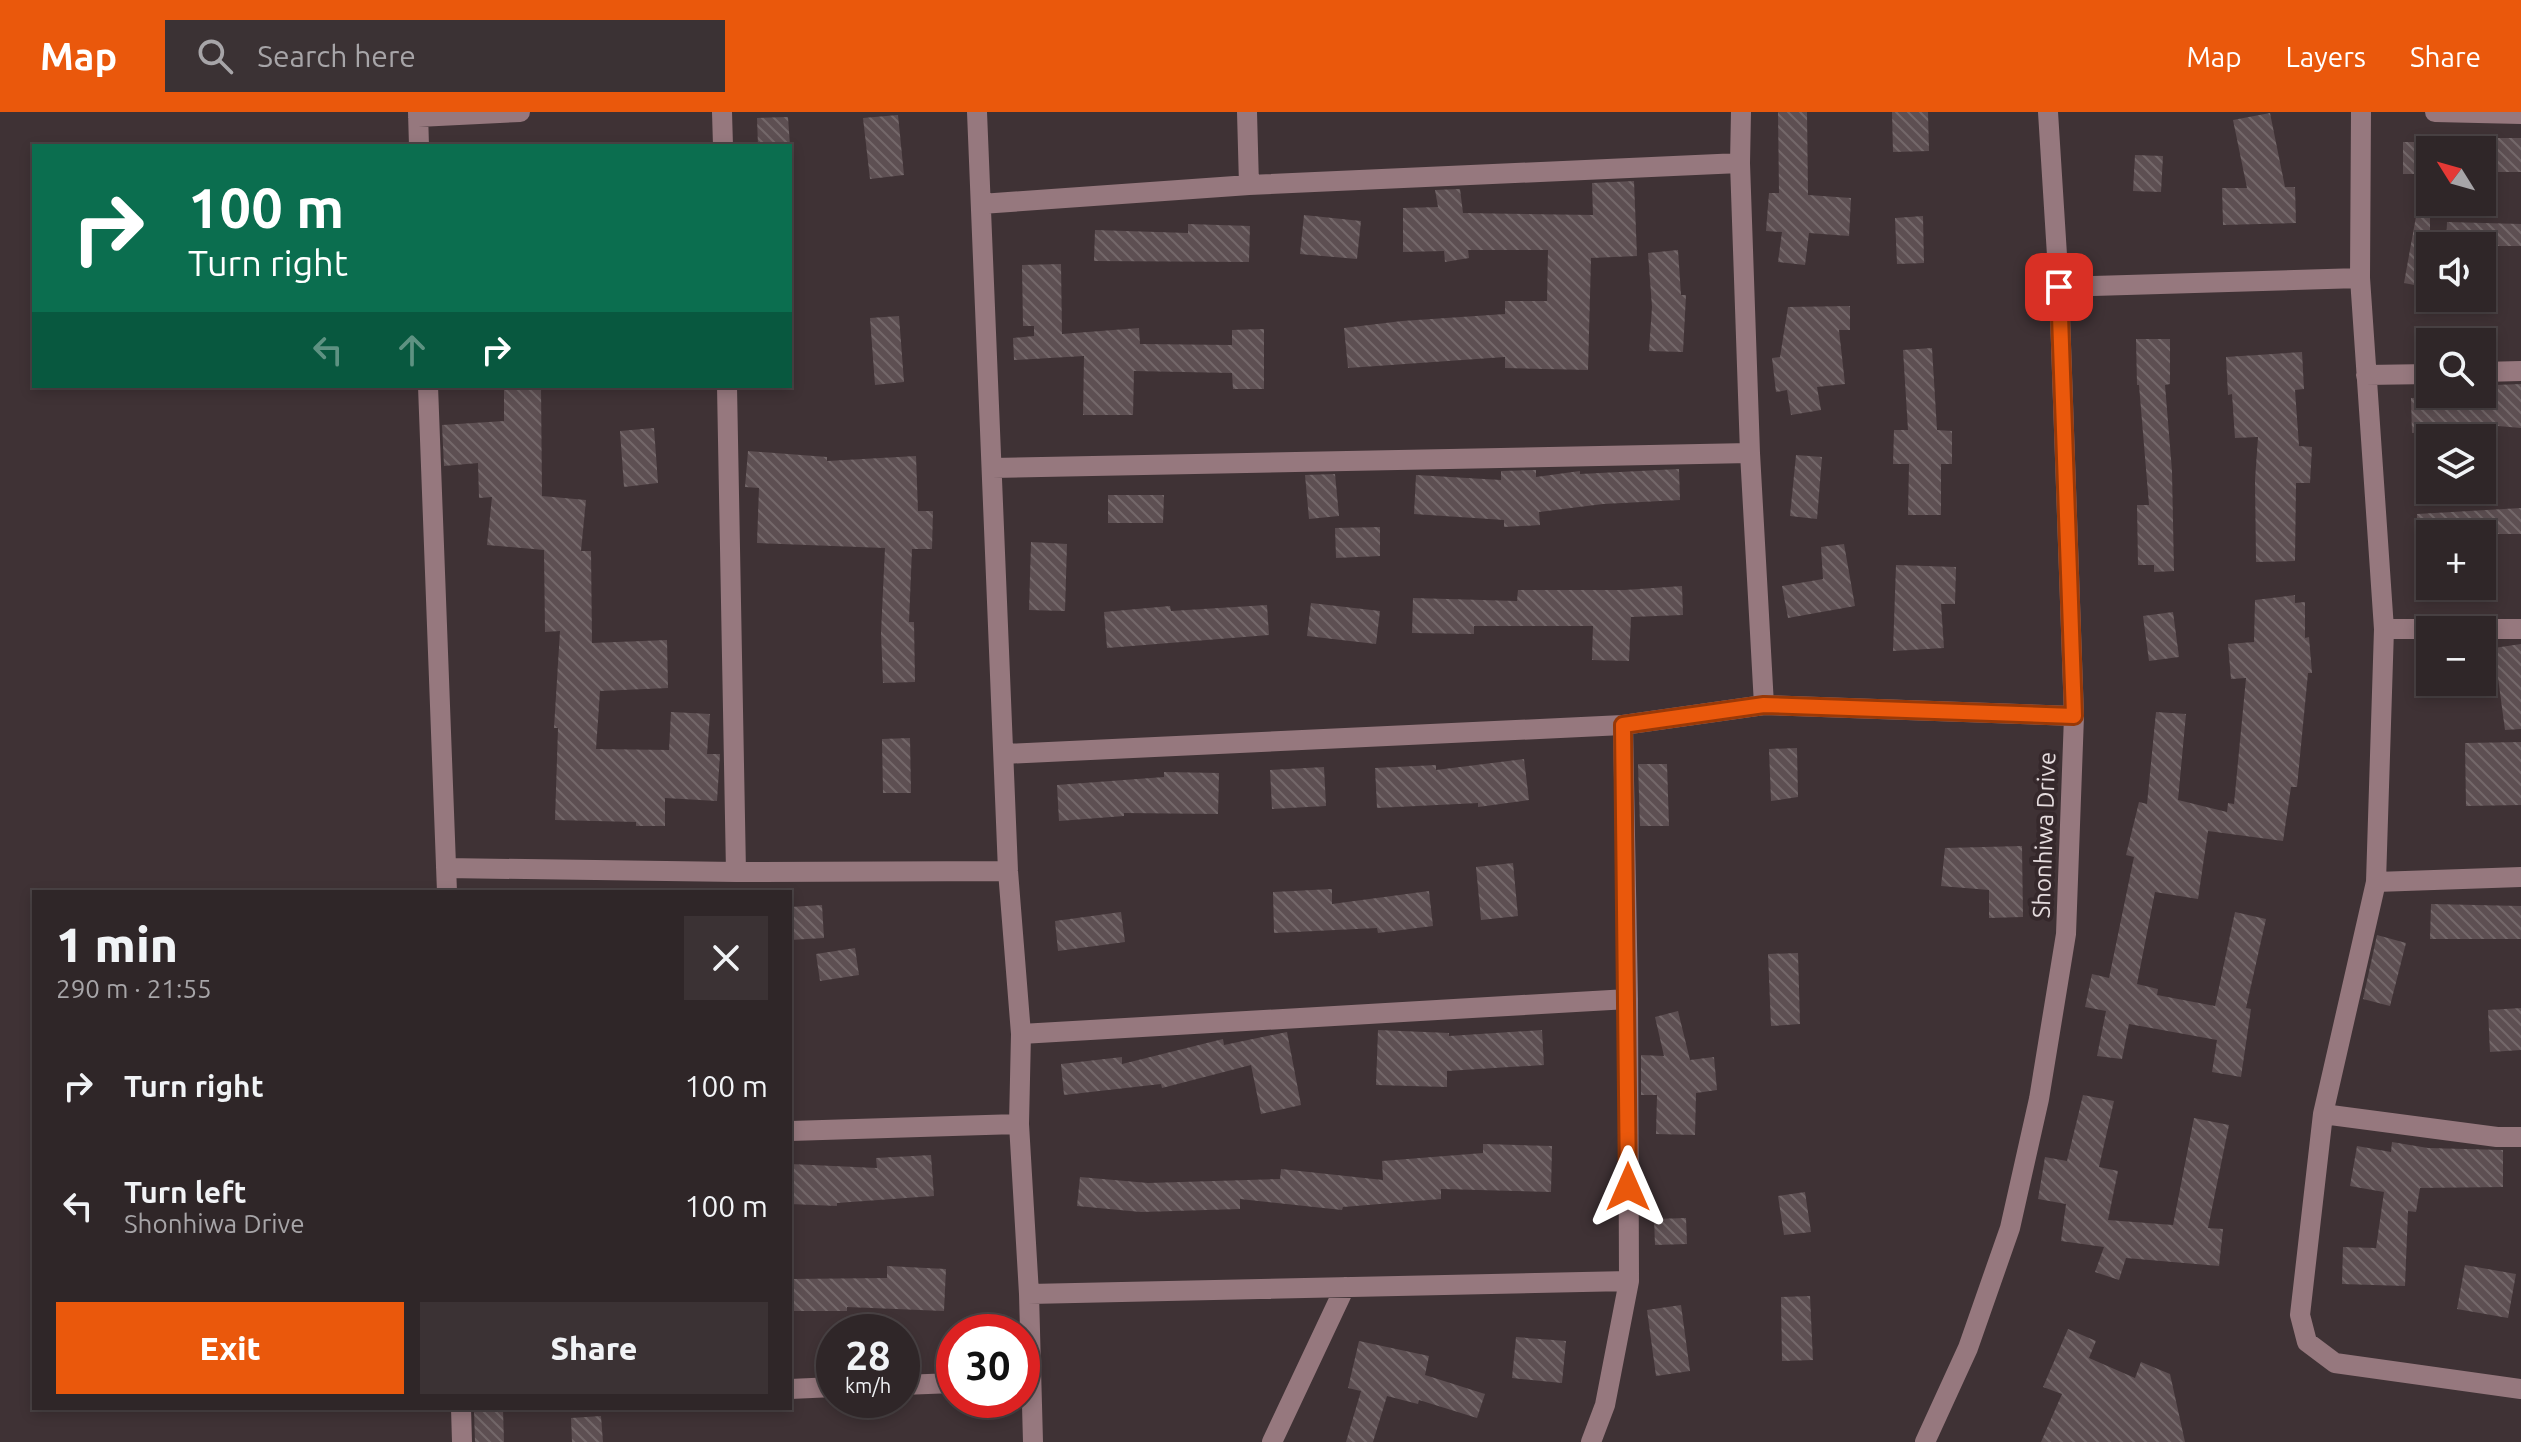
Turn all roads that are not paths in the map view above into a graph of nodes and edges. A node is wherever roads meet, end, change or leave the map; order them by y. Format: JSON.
{"nodes":[{"id":1,"x":520,"y":112,"type":"edge"},
{"id":2,"x":722,"y":112,"type":"edge"},
{"id":3,"x":977,"y":112,"type":"edge"},
{"id":4,"x":1247,"y":112,"type":"edge"},
{"id":5,"x":1741,"y":112,"type":"edge"},
{"id":6,"x":2048,"y":112,"type":"edge"},
{"id":7,"x":2361,"y":112,"type":"edge"},
{"id":8,"x":2435,"y":112,"type":"edge"},
{"id":9,"x":418,"y":114,"type":"edge"},
{"id":10,"x":2521,"y":114,"type":"edge"},
{"id":11,"x":419,"y":144,"type":"edge"},
{"id":12,"x":723,"y":144,"type":"edge"},
{"id":13,"x":1740,"y":163,"type":"junction"},
{"id":14,"x":1249,"y":185,"type":"junction"},
{"id":15,"x":981,"y":204,"type":"junction"},
{"id":16,"x":2360,"y":278,"type":"junction"},
{"id":17,"x":2059,"y":287,"type":"junction"},
{"id":18,"x":2521,"y":371,"type":"edge"},
{"id":19,"x":2496,"y":372,"type":"edge"},
{"id":20,"x":2416,"y":374,"type":"edge"},
{"id":21,"x":2366,"y":375,"type":"junction"},
{"id":22,"x":428,"y":388,"type":"edge"},
{"id":23,"x":727,"y":388,"type":"edge"},
{"id":24,"x":1750,"y":453,"type":"junction"},
{"id":25,"x":992,"y":468,"type":"junction"},
{"id":26,"x":2384,"y":629,"type":"junction"},
{"id":27,"x":2521,"y":629,"type":"edge"},
{"id":28,"x":1764,"y":705,"type":"junction"},
{"id":29,"x":2074,"y":716,"type":"junction"},
{"id":30,"x":1623,"y":725,"type":"junction"},
{"id":31,"x":1004,"y":754,"type":"junction"},
{"id":32,"x":446,"y":868,"type":"junction"},
{"id":33,"x":1008,"y":871,"type":"junction"},
{"id":34,"x":736,"y":872,"type":"junction"},
{"id":35,"x":2521,"y":877,"type":"edge"},
{"id":36,"x":2376,"y":882,"type":"junction"},
{"id":37,"x":447,"y":890,"type":"edge"},
{"id":38,"x":1628,"y":999,"type":"junction"},
{"id":39,"x":1021,"y":1034,"type":"junction"},
{"id":40,"x":2323,"y":1114,"type":"junction"},
{"id":41,"x":1019,"y":1124,"type":"junction"},
{"id":42,"x":792,"y":1131,"type":"edge"},
{"id":43,"x":2521,"y":1137,"type":"edge"},
{"id":44,"x":1629,"y":1281,"type":"junction"},
{"id":45,"x":1345,"y":1287,"type":"junction"},
{"id":46,"x":1029,"y":1294,"type":"junction"},
{"id":47,"x":1028,"y":1314,"type":"edge"},
{"id":48,"x":816,"y":1388,"type":"edge"},
{"id":49,"x":792,"y":1389,"type":"edge"},
{"id":50,"x":2521,"y":1389,"type":"edge"},
{"id":51,"x":461,"y":1410,"type":"edge"},
{"id":52,"x":1030,"y":1418,"type":"edge"},
{"id":53,"x":462,"y":1442,"type":"edge"},
{"id":54,"x":1033,"y":1442,"type":"edge"},
{"id":55,"x":1272,"y":1442,"type":"edge"},
{"id":56,"x":1591,"y":1442,"type":"edge"},
{"id":57,"x":1925,"y":1442,"type":"edge"}],
"edges":[{"from":1,"to":9,"type":"street"},
{"from":2,"to":12,"type":"street"},
{"from":3,"to":15,"type":"street"},
{"from":4,"to":14,"type":"street"},
{"from":5,"to":13,"type":"street"},
{"from":6,"to":17,"type":"street","name":"Shonhiwa Drive"},
{"from":7,"to":16,"type":"street"},
{"from":8,"to":10,"type":"street"},
{"from":9,"to":11,"type":"street"},
{"from":13,"to":14,"type":"street"},
{"from":13,"to":24,"type":"street"},
{"from":14,"to":15,"type":"street"},
{"from":15,"to":25,"type":"street"},
{"from":16,"to":17,"type":"street"},
{"from":16,"to":21,"type":"street"},
{"from":17,"to":29,"type":"street","name":"Shonhiwa Drive"},
{"from":18,"to":19,"type":"street"},
{"from":20,"to":21,"type":"street"},
{"from":21,"to":26,"type":"street"},
{"from":22,"to":32,"type":"street"},
{"from":23,"to":34,"type":"street"},
{"from":24,"to":25,"type":"street"},
{"from":24,"to":28,"type":"street"},
{"from":25,"to":31,"type":"street"},
{"from":26,"to":27,"type":"street"},
{"from":26,"to":36,"type":"street"},
{"from":28,"to":29,"type":"street"},
{"from":28,"to":30,"type":"street"},
{"from":29,"to":57,"type":"street","name":"Shonhiwa Drive"},
{"from":30,"to":31,"type":"street"},
{"from":30,"to":38,"type":"street"},
{"from":31,"to":33,"type":"street"},
{"from":32,"to":34,"type":"street"},
{"from":32,"to":37,"type":"street"},
{"from":33,"to":34,"type":"street"},
{"from":33,"to":39,"type":"street"},
{"from":35,"to":36,"type":"street"},
{"from":36,"to":40,"type":"street"},
{"from":38,"to":39,"type":"street"},
{"from":38,"to":44,"type":"street"},
{"from":39,"to":41,"type":"street"},
{"from":40,"to":43,"type":"street"},
{"from":40,"to":50,"type":"street"},
{"from":41,"to":42,"type":"street"},
{"from":41,"to":46,"type":"street"},
{"from":44,"to":45,"type":"street"},
{"from":44,"to":56,"type":"street"},
{"from":45,"to":46,"type":"street"},
{"from":45,"to":55,"type":"street"},
{"from":46,"to":47,"type":"street"},
{"from":48,"to":49,"type":"street"},
{"from":51,"to":53,"type":"street"},
{"from":52,"to":54,"type":"street"}]}
